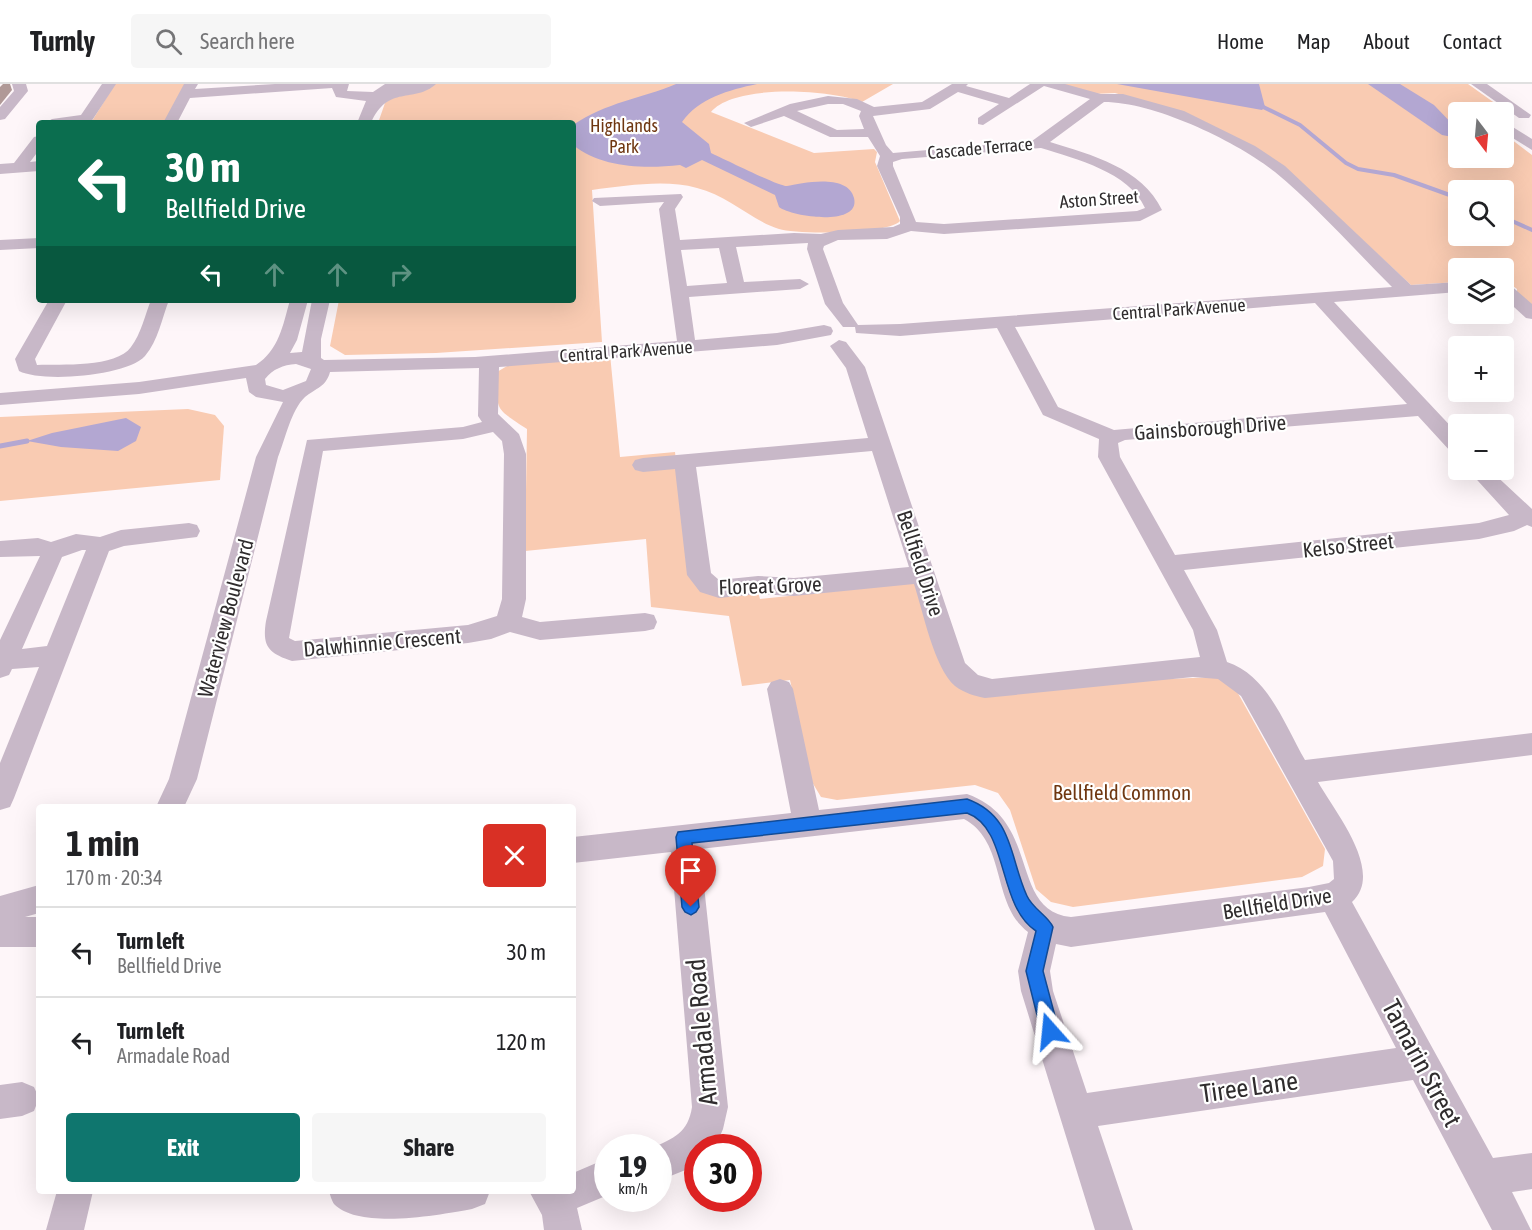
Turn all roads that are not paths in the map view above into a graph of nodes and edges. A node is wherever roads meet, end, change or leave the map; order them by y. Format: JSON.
{"nodes":[{"id":1,"x":19,"y":84,"type":"edge"},
{"id":2,"x":109,"y":84,"type":"edge"},
{"id":3,"x":429,"y":84,"type":"edge"},
{"id":4,"x":1039,"y":84,"type":"edge"},
{"id":5,"x":1050,"y":84,"type":"edge"},
{"id":6,"x":1478,"y":84,"type":"edge"},
{"id":7,"x":959,"y":86,"type":"edge"},
{"id":8,"x":188,"y":89,"type":"edge"},
{"id":9,"x":342,"y":89,"type":"edge"},
{"id":10,"x":387,"y":89,"type":"edge"},
{"id":11,"x":1101,"y":98,"type":"junction"},
{"id":12,"x":1011,"y":103,"type":"junction"},
{"id":13,"x":869,"y":110,"type":"junction"},
{"id":14,"x":785,"y":111,"type":"junction"},
{"id":15,"x":350,"y":114,"type":"dead end"},
{"id":16,"x":1528,"y":115,"type":"edge"},
{"id":17,"x":0,"y":116,"type":"edge"},
{"id":18,"x":77,"y":120,"type":"edge"},
{"id":19,"x":172,"y":120,"type":"edge"},
{"id":20,"x":365,"y":120,"type":"edge"},
{"id":21,"x":983,"y":121,"type":"dead end"},
{"id":22,"x":751,"y":123,"type":"dead end"},
{"id":23,"x":873,"y":133,"type":"junction"},
{"id":24,"x":1514,"y":133,"type":"edge"},
{"id":25,"x":1040,"y":143,"type":"junction"},
{"id":26,"x":36,"y":144,"type":"edge"},
{"id":27,"x":1532,"y":146,"type":"edge"},
{"id":28,"x":890,"y":157,"type":"junction"},
{"id":29,"x":36,"y":166,"type":"edge"},
{"id":30,"x":18,"y":168,"type":"junction"},
{"id":31,"x":0,"y":169,"type":"edge"},
{"id":32,"x":600,"y":201,"type":"dead end"},
{"id":33,"x":668,"y":219,"type":"junction"},
{"id":34,"x":908,"y":226,"type":"junction"},
{"id":35,"x":822,"y":239,"type":"junction"},
{"id":36,"x":36,"y":243,"type":"edge"},
{"id":37,"x":719,"y":243,"type":"junction"},
{"id":38,"x":0,"y":245,"type":"edge"},
{"id":39,"x":672,"y":246,"type":"junction"},
{"id":40,"x":800,"y":284,"type":"dead end"},
{"id":41,"x":737,"y":288,"type":"junction"},
{"id":42,"x":1448,"y":289,"type":"edge"},
{"id":43,"x":1407,"y":291,"type":"junction"},
{"id":44,"x":678,"y":292,"type":"junction"},
{"id":45,"x":1514,"y":294,"type":"edge"},
{"id":46,"x":1320,"y":298,"type":"junction"},
{"id":47,"x":56,"y":303,"type":"edge"},
{"id":48,"x":159,"y":303,"type":"edge"},
{"id":49,"x":298,"y":303,"type":"edge"},
{"id":50,"x":320,"y":303,"type":"edge"},
{"id":51,"x":1532,"y":314,"type":"edge"},
{"id":52,"x":1003,"y":322,"type":"junction"},
{"id":53,"x":846,"y":338,"type":"junction"},
{"id":54,"x":687,"y":346,"type":"junction"},
{"id":55,"x":482,"y":362,"type":"junction"},
{"id":56,"x":316,"y":369,"type":"junction"},
{"id":57,"x":264,"y":379,"type":"junction"},
{"id":58,"x":300,"y":392,"type":"junction"},
{"id":59,"x":0,"y":399,"type":"edge"},
{"id":60,"x":1423,"y":410,"type":"junction"},
{"id":61,"x":495,"y":425,"type":"junction"},
{"id":62,"x":1448,"y":436,"type":"edge"},
{"id":63,"x":1112,"y":437,"type":"junction"},
{"id":64,"x":881,"y":444,"type":"junction"},
{"id":65,"x":267,"y":457,"type":"junction"},
{"id":66,"x":686,"y":461,"type":"junction"},
{"id":67,"x":643,"y":465,"type":"dead end"},
{"id":68,"x":1488,"y":480,"type":"edge"},
{"id":69,"x":1529,"y":518,"type":"edge"},
{"id":70,"x":189,"y":531,"type":"dead end"},
{"id":71,"x":99,"y":546,"type":"junction"},
{"id":72,"x":0,"y":549,"type":"edge"},
{"id":73,"x":53,"y":552,"type":"junction"},
{"id":74,"x":1167,"y":564,"type":"junction"},
{"id":75,"x":925,"y":574,"type":"junction"},
{"id":76,"x":508,"y":622,"type":"junction"},
{"id":77,"x":645,"y":622,"type":"dead end"},
{"id":78,"x":58,"y":655,"type":"junction"},
{"id":79,"x":2,"y":664,"type":"edge"},
{"id":80,"x":1216,"y":667,"type":"junction"},
{"id":81,"x":780,"y":689,"type":"dead end"},
{"id":82,"x":1530,"y":748,"type":"edge"},
{"id":83,"x":1298,"y":773,"type":"junction"},
{"id":84,"x":183,"y":779,"type":"junction"},
{"id":85,"x":1,"y":796,"type":"edge"},
{"id":86,"x":171,"y":804,"type":"edge"},
{"id":87,"x":184,"y":804,"type":"edge"},
{"id":88,"x":807,"y":823,"type":"junction"},
{"id":89,"x":684,"y":837,"type":"junction"},
{"id":90,"x":576,"y":850,"type":"edge"},
{"id":91,"x":1333,"y":897,"type":"junction"},
{"id":92,"x":36,"y":900,"type":"edge"},
{"id":93,"x":36,"y":902,"type":"edge"},
{"id":94,"x":0,"y":910,"type":"edge"},
{"id":95,"x":1045,"y":927,"type":"junction"},
{"id":96,"x":20,"y":932,"type":"edge"},
{"id":97,"x":1421,"y":1062,"type":"junction"},
{"id":98,"x":1076,"y":1112,"type":"junction"},
{"id":99,"x":672,"y":1158,"type":"edge"},
{"id":100,"x":1532,"y":1170,"type":"edge"},
{"id":101,"x":1484,"y":1178,"type":"junction"},
{"id":102,"x":594,"y":1184,"type":"edge"},
{"id":103,"x":74,"y":1194,"type":"edge"},
{"id":104,"x":349,"y":1194,"type":"edge"},
{"id":105,"x":450,"y":1194,"type":"edge"},
{"id":106,"x":555,"y":1207,"type":"edge"},
{"id":107,"x":65,"y":1230,"type":"edge"},
{"id":108,"x":1114,"y":1230,"type":"edge"},
{"id":109,"x":1512,"y":1230,"type":"edge"}],
"edges":[{"from":1,"to":17,"type":"street"},
{"from":2,"to":18,"type":"street"},
{"from":3,"to":10,"type":"street"},
{"from":4,"to":12,"type":"street"},
{"from":5,"to":11,"type":"street"},
{"from":6,"to":16,"type":"street"},
{"from":7,"to":12,"type":"street"},
{"from":7,"to":13,"type":"street"},
{"from":8,"to":9,"type":"street"},
{"from":8,"to":19,"type":"street"},
{"from":9,"to":10,"type":"street"},
{"from":9,"to":15,"type":"street"},
{"from":10,"to":20,"type":"street"},
{"from":11,"to":25,"type":"street","name":"Cascade Terrace"},
{"from":11,"to":43,"type":"street"},
{"from":12,"to":21,"type":"street"},
{"from":13,"to":14,"type":"street"},
{"from":13,"to":23,"type":"street"},
{"from":14,"to":22,"type":"street"},
{"from":14,"to":23,"type":"street"},
{"from":23,"to":28,"type":"street"},
{"from":24,"to":27,"type":"street"},
{"from":25,"to":28,"type":"street","name":"Cascade Terrace"},
{"from":25,"to":34,"type":"street","name":"Aston Street"},
{"from":26,"to":30,"type":"street"},
{"from":28,"to":34,"type":"street"},
{"from":29,"to":30,"type":"street"},
{"from":30,"to":31,"type":"street"},
{"from":32,"to":33,"type":"street"},
{"from":33,"to":37,"type":"street"},
{"from":33,"to":39,"type":"street"},
{"from":34,"to":35,"type":"street"},
{"from":35,"to":37,"type":"street"},
{"from":35,"to":53,"type":"street"},
{"from":36,"to":38,"type":"street"},
{"from":37,"to":39,"type":"street"},
{"from":37,"to":41,"type":"street"},
{"from":39,"to":44,"type":"street"},
{"from":40,"to":41,"type":"street"},
{"from":41,"to":44,"type":"street"},
{"from":42,"to":43,"type":"street","name":"Central Park Avenue"},
{"from":43,"to":46,"type":"street","name":"Central Park Avenue"},
{"from":44,"to":54,"type":"street"},
{"from":45,"to":51,"type":"street"},
{"from":46,"to":52,"type":"street","name":"Central Park Avenue"},
{"from":46,"to":60,"type":"street"},
{"from":47,"to":48,"type":"street"},
{"from":49,"to":57,"type":"street"},
{"from":50,"to":56,"type":"street"},
{"from":52,"to":53,"type":"street","name":"Central Park Avenue"},
{"from":52,"to":63,"type":"street"},
{"from":53,"to":54,"type":"street","name":"Central Park Avenue"},
{"from":53,"to":64,"type":"street","name":"Bellfield Drive"},
{"from":54,"to":55,"type":"street","name":"Central Park Avenue"},
{"from":55,"to":56,"type":"street","name":"Central Park Avenue"},
{"from":55,"to":61,"type":"street"},
{"from":56,"to":57,"type":"street","name":"Central Park Avenue"},
{"from":56,"to":58,"type":"street"},
{"from":57,"to":58,"type":"street"},
{"from":57,"to":59,"type":"street"},
{"from":57,"to":65,"type":"street","name":"Waterview Boulevard"},
{"from":58,"to":65,"type":"street","name":"Waterview Boulevard"},
{"from":60,"to":62,"type":"street"},
{"from":60,"to":63,"type":"street","name":"Gainsborough Drive"},
{"from":61,"to":76,"type":"street"},
{"from":61,"to":76,"type":"street","name":"Dalwhinnie Crescent"},
{"from":63,"to":74,"type":"street","name":"Gainsborough Drive"},
{"from":64,"to":66,"type":"street"},
{"from":64,"to":75,"type":"street","name":"Bellfield Drive"},
{"from":65,"to":84,"type":"street","name":"Waterview Boulevard"},
{"from":66,"to":67,"type":"street"},
{"from":66,"to":75,"type":"street","name":"Floreat Grove"},
{"from":68,"to":69,"type":"street"},
{"from":69,"to":74,"type":"street","name":"Kelso Street"},
{"from":70,"to":71,"type":"street"},
{"from":71,"to":73,"type":"street"},
{"from":71,"to":78,"type":"street"},
{"from":72,"to":73,"type":"street"},
{"from":73,"to":79,"type":"street"},
{"from":74,"to":80,"type":"street","name":"Gainsborough Drive"},
{"from":75,"to":80,"type":"street","name":"Bellfield Drive"},
{"from":76,"to":77,"type":"street"},
{"from":78,"to":79,"type":"street"},
{"from":78,"to":85,"type":"street"},
{"from":80,"to":83,"type":"street","name":"Bellfield Drive"},
{"from":81,"to":88,"type":"street"},
{"from":82,"to":83,"type":"street"},
{"from":83,"to":91,"type":"street","name":"Bellfield Drive"},
{"from":84,"to":86,"type":"street","name":"Waterview Boulevard"},
{"from":84,"to":87,"type":"street","name":"Waterview Boulevard"},
{"from":88,"to":89,"type":"street"},
{"from":88,"to":95,"type":"street"},
{"from":89,"to":90,"type":"street"},
{"from":89,"to":99,"type":"street","name":"Armadale Road"},
{"from":91,"to":95,"type":"street","name":"Bellfield Drive"},
{"from":91,"to":97,"type":"street","name":"Tamarin Street"},
{"from":92,"to":94,"type":"street"},
{"from":93,"to":96,"type":"street"},
{"from":95,"to":98,"type":"street"},
{"from":97,"to":98,"type":"street","name":"Tiree Lane"},
{"from":97,"to":101,"type":"street","name":"Tamarin Street"},
{"from":98,"to":108,"type":"street"},
{"from":100,"to":101,"type":"street"},
{"from":101,"to":109,"type":"street","name":"Tamarin Street"},
{"from":102,"to":106,"type":"street"},
{"from":103,"to":107,"type":"street"},
{"from":104,"to":105,"type":"street"}]}
